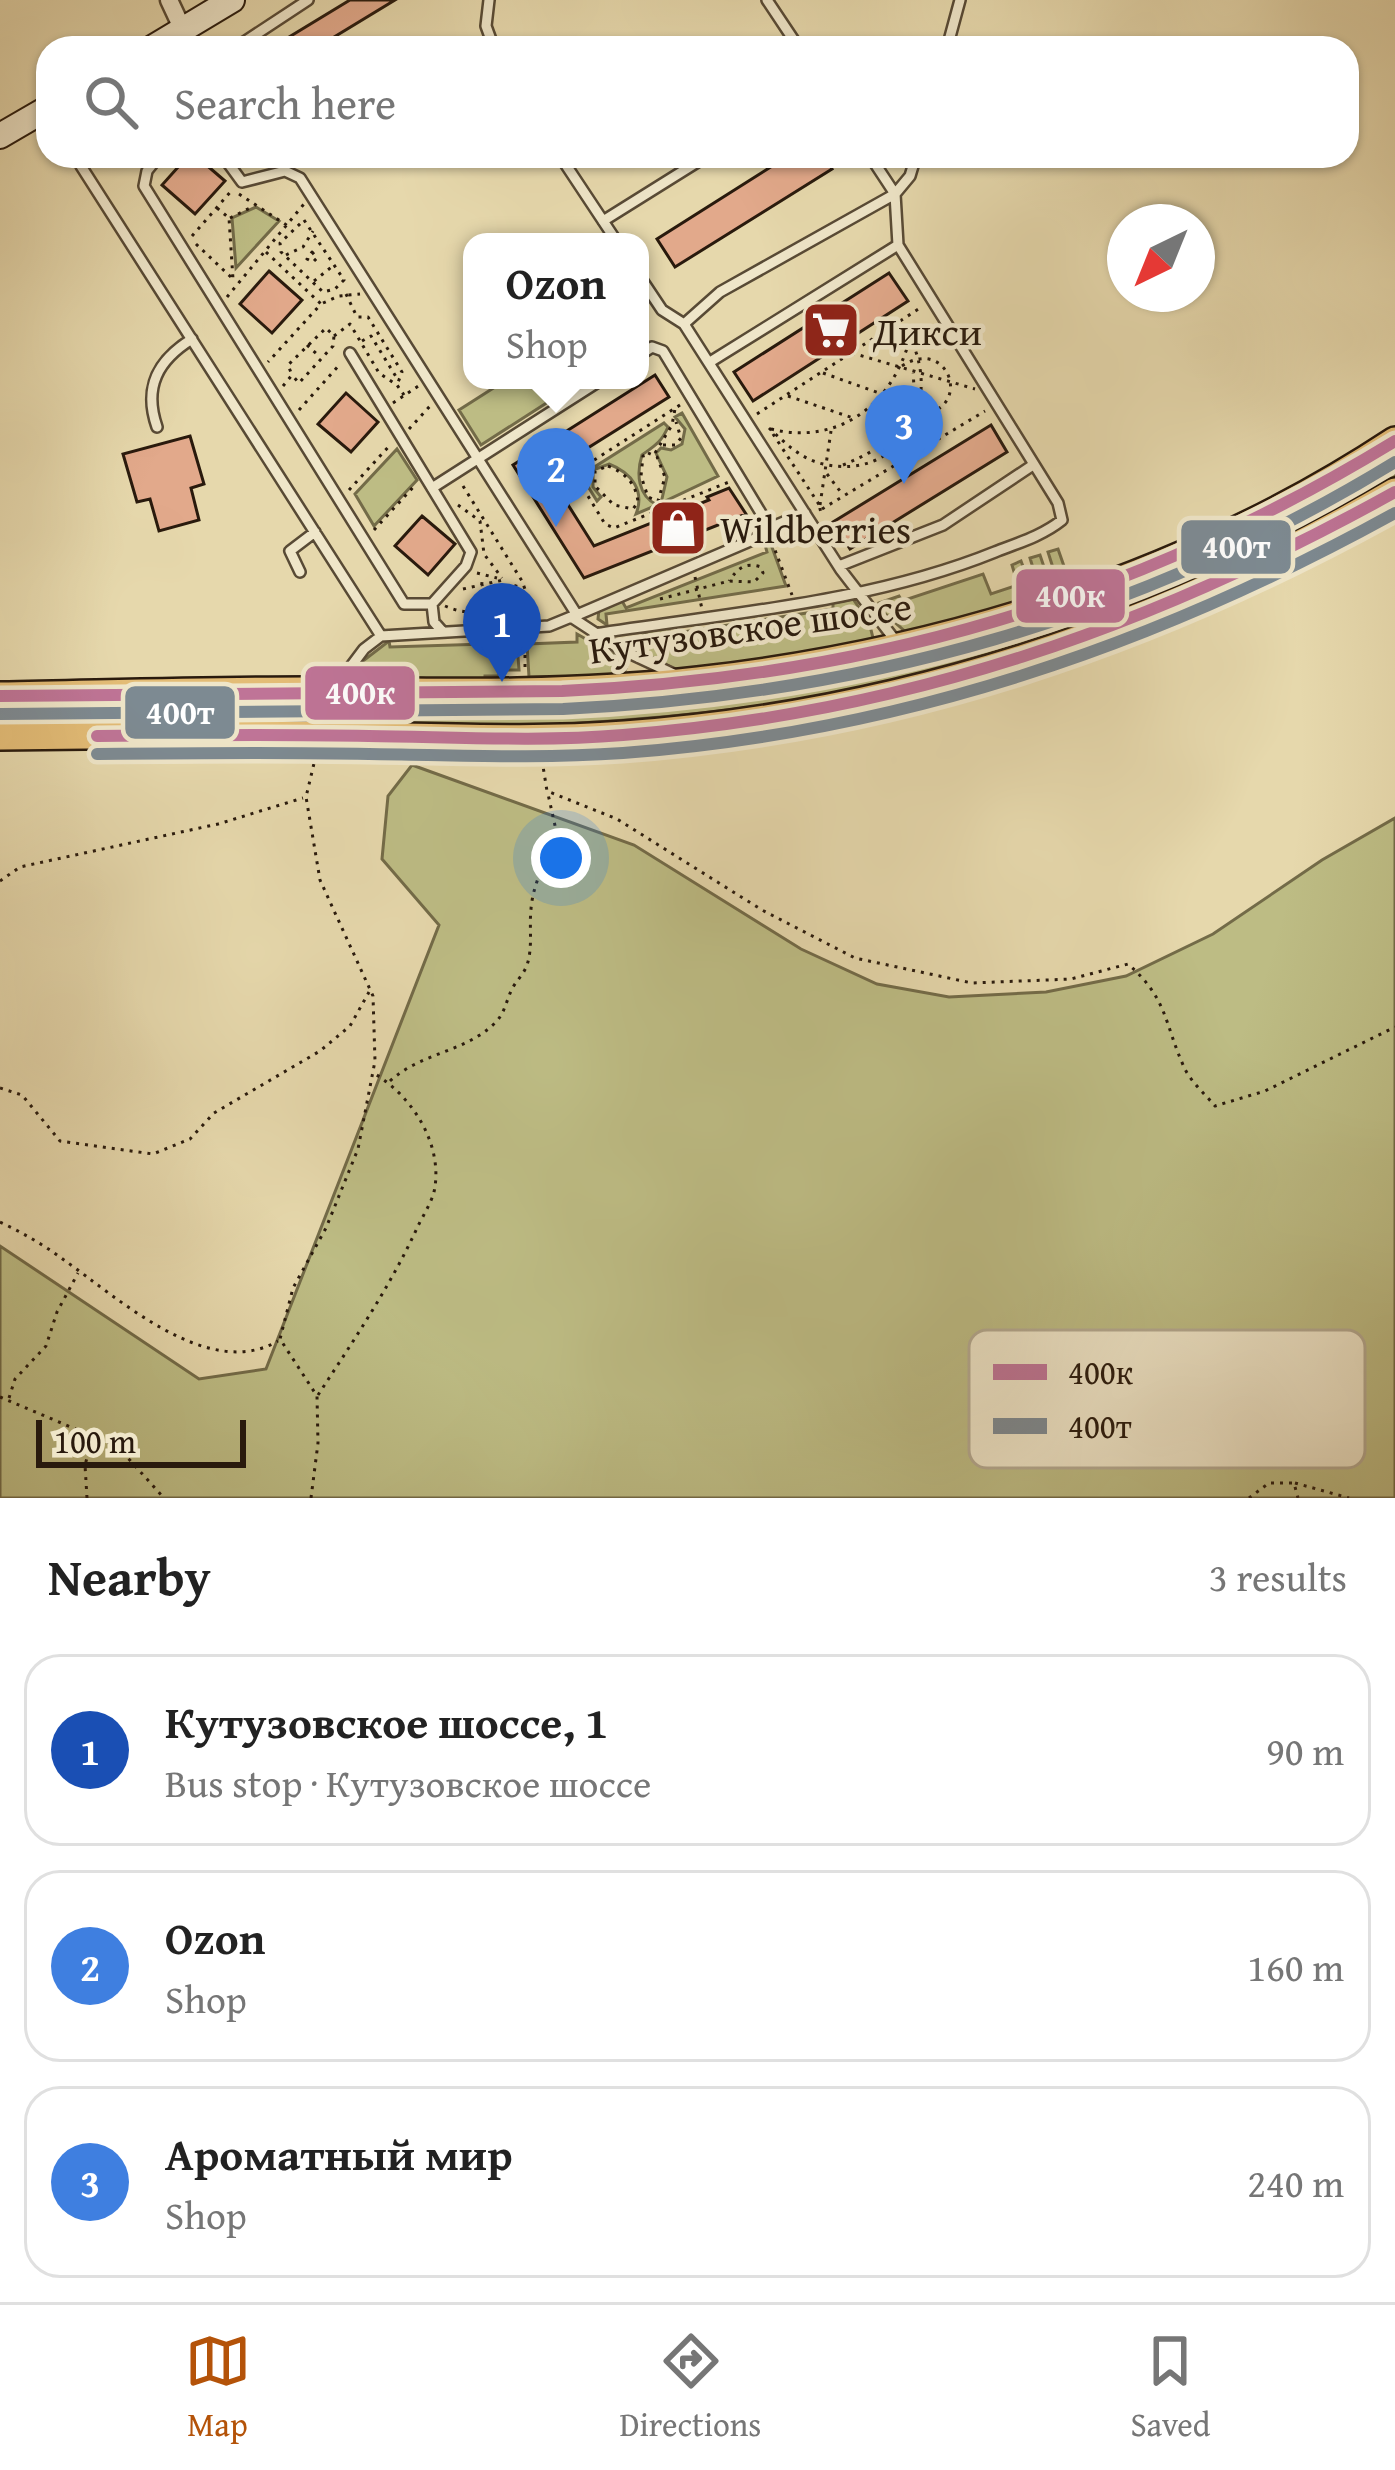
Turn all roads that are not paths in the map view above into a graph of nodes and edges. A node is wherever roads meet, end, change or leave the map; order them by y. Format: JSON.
{"nodes":[{"id":1,"x":169,"y":0,"type":"edge"},
{"id":2,"x":232,"y":0,"type":"edge"},
{"id":3,"x":308,"y":0,"type":"edge"},
{"id":4,"x":489,"y":0,"type":"edge"},
{"id":5,"x":767,"y":0,"type":"edge"},
{"id":6,"x":960,"y":0,"type":"edge"},
{"id":7,"x":183,"y":30,"type":"junction"},
{"id":8,"x":173,"y":36,"type":"edge"},
{"id":9,"x":254,"y":36,"type":"edge"},
{"id":10,"x":490,"y":36,"type":"edge"},
{"id":11,"x":791,"y":36,"type":"edge"},
{"id":12,"x":950,"y":36,"type":"edge"},
{"id":13,"x":36,"y":115,"type":"edge"},
{"id":14,"x":0,"y":136,"type":"edge"},
{"id":15,"x":83,"y":168,"type":"edge"},
{"id":16,"x":149,"y":168,"type":"edge"},
{"id":17,"x":232,"y":168,"type":"edge"},
{"id":18,"x":568,"y":168,"type":"edge"},
{"id":19,"x":688,"y":168,"type":"edge"},
{"id":20,"x":878,"y":168,"type":"edge"},
{"id":21,"x":912,"y":168,"type":"edge"},
{"id":22,"x":895,"y":194,"type":"junction"},
{"id":23,"x":603,"y":221,"type":"junction"},
{"id":24,"x":611,"y":233,"type":"edge"},
{"id":25,"x":898,"y":245,"type":"junction"},
{"id":26,"x":649,"y":291,"type":"edge"},
{"id":27,"x":684,"y":324,"type":"junction"},
{"id":28,"x":192,"y":339,"type":"junction"},
{"id":29,"x":649,"y":351,"type":"edge"},
{"id":30,"x":350,"y":353,"type":"road end"},
{"id":31,"x":710,"y":362,"type":"junction"},
{"id":32,"x":587,"y":389,"type":"edge"},
{"id":33,"x":158,"y":427,"type":"dead end"},
{"id":34,"x":1395,"y":441,"type":"edge"},
{"id":35,"x":478,"y":459,"type":"junction"},
{"id":36,"x":1033,"y":466,"type":"junction"},
{"id":37,"x":432,"y":488,"type":"junction"},
{"id":38,"x":1395,"y":492,"type":"edge"},
{"id":39,"x":805,"y":513,"type":"junction"},
{"id":40,"x":768,"y":531,"type":"junction"},
{"id":41,"x":315,"y":532,"type":"junction"},
{"id":42,"x":838,"y":566,"type":"junction"},
{"id":43,"x":300,"y":572,"type":"dead end"},
{"id":44,"x":859,"y":592,"type":"junction"},
{"id":45,"x":404,"y":604,"type":"junction"},
{"id":46,"x":432,"y":604,"type":"junction"},
{"id":47,"x":574,"y":616,"type":"junction"},
{"id":48,"x":442,"y":631,"type":"junction"},
{"id":49,"x":403,"y":633,"type":"junction"},
{"id":50,"x":594,"y":634,"type":"junction"},
{"id":51,"x":381,"y":636,"type":"junction"},
{"id":52,"x":902,"y":649,"type":"junction"},
{"id":53,"x":699,"y":681,"type":"junction"},
{"id":54,"x":332,"y":692,"type":"junction"},
{"id":55,"x":0,"y":696,"type":"edge"},
{"id":56,"x":0,"y":736,"type":"edge"}],
"edges":[{"from":1,"to":7,"type":"street"},
{"from":2,"to":7,"type":"main road"},
{"from":3,"to":9,"type":"lane"},
{"from":4,"to":10,"type":"lane"},
{"from":5,"to":11,"type":"lane"},
{"from":6,"to":12,"type":"lane"},
{"from":7,"to":8,"type":"main road"},
{"from":13,"to":14,"type":"main road"},
{"from":15,"to":28,"type":"lane"},
{"from":16,"to":45,"type":"lane"},
{"from":17,"to":35,"type":"lane"},
{"from":18,"to":23,"type":"lane"},
{"from":19,"to":23,"type":"lane"},
{"from":20,"to":22,"type":"lane"},
{"from":21,"to":22,"type":"lane"},
{"from":22,"to":25,"type":"lane"},
{"from":22,"to":27,"type":"lane"},
{"from":23,"to":24,"type":"lane"},
{"from":25,"to":31,"type":"lane"},
{"from":25,"to":36,"type":"lane"},
{"from":26,"to":27,"type":"lane"},
{"from":27,"to":31,"type":"lane"},
{"from":28,"to":33,"type":"lane"},
{"from":28,"to":41,"type":"lane"},
{"from":29,"to":40,"type":"lane"},
{"from":30,"to":37,"type":"lane"},
{"from":31,"to":39,"type":"lane"},
{"from":32,"to":35,"type":"lane"},
{"from":34,"to":52,"type":"main road","name":"Кутузовское шоссе"},
{"from":35,"to":37,"type":"lane"},
{"from":35,"to":47,"type":"lane"},
{"from":36,"to":42,"type":"lane"},
{"from":36,"to":44,"type":"lane"},
{"from":37,"to":46,"type":"lane"},
{"from":38,"to":56,"type":"main road"},
{"from":39,"to":40,"type":"lane"},
{"from":39,"to":42,"type":"lane"},
{"from":40,"to":47,"type":"lane"},
{"from":41,"to":43,"type":"lane"},
{"from":41,"to":51,"type":"lane"},
{"from":42,"to":44,"type":"lane"},
{"from":44,"to":50,"type":"lane"},
{"from":44,"to":52,"type":"lane"},
{"from":45,"to":46,"type":"lane"},
{"from":45,"to":49,"type":"lane"},
{"from":46,"to":48,"type":"lane"},
{"from":47,"to":48,"type":"lane"},
{"from":47,"to":50,"type":"lane"},
{"from":48,"to":49,"type":"lane"},
{"from":49,"to":51,"type":"lane"},
{"from":50,"to":53,"type":"lane"},
{"from":51,"to":54,"type":"lane"},
{"from":52,"to":53,"type":"main road","name":"Кутузовское шоссе"},
{"from":53,"to":54,"type":"main road","name":"Кутузовское шоссе"},
{"from":54,"to":55,"type":"main road","name":"Кутузовское шоссе"}]}
